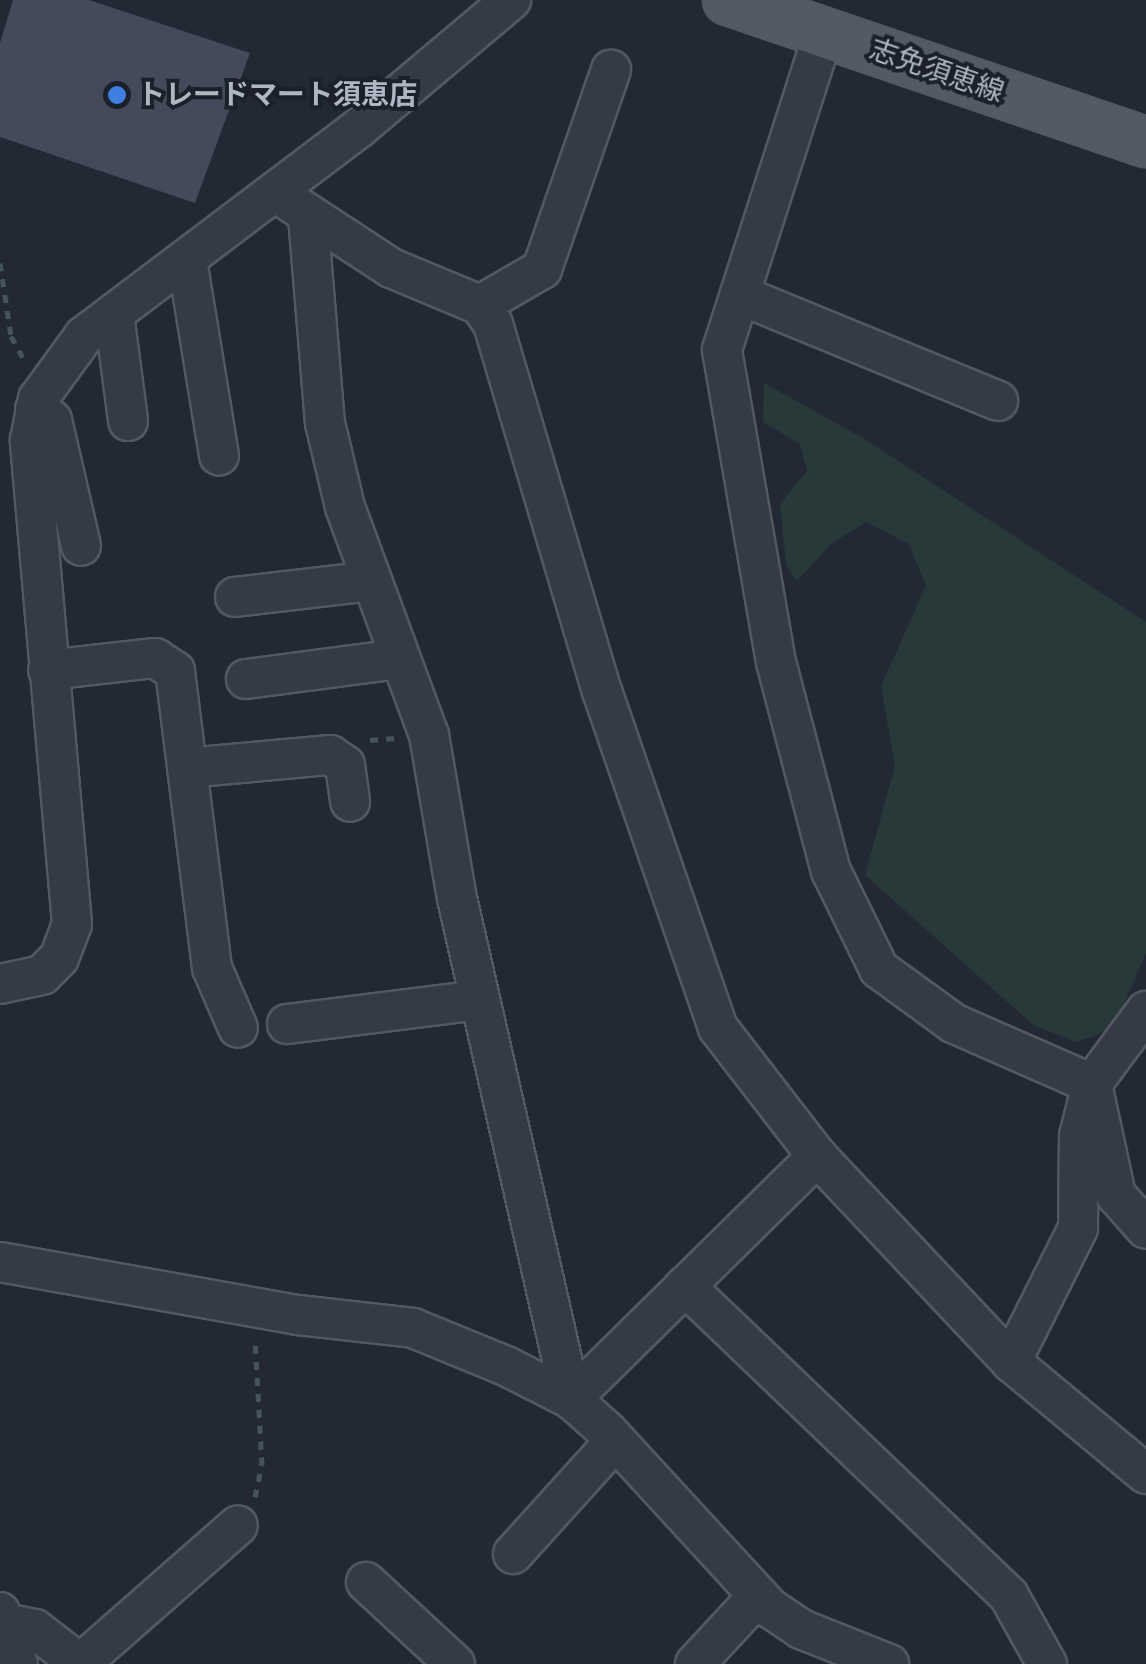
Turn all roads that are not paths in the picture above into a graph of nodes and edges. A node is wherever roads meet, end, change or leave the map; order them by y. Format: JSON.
{"nodes":[{"id":1,"x":511,"y":0,"type":"edge"},
{"id":2,"x":728,"y":0,"type":"edge"},
{"id":3,"x":824,"y":32,"type":"junction"},
{"id":4,"x":611,"y":70,"type":"dead end"},
{"id":5,"x":1146,"y":142,"type":"edge"},
{"id":6,"x":275,"y":192,"type":"junction"},
{"id":7,"x":308,"y":217,"type":"junction"},
{"id":8,"x":186,"y":260,"type":"junction"},
{"id":9,"x":740,"y":294,"type":"junction"},
{"id":10,"x":480,"y":304,"type":"junction"},
{"id":11,"x":114,"y":314,"type":"junction"},
{"id":12,"x":42,"y":396,"type":"junction"},
{"id":13,"x":998,"y":400,"type":"dead end"},
{"id":14,"x":128,"y":421,"type":"dead end"},
{"id":15,"x":220,"y":456,"type":"dead end"},
{"id":16,"x":81,"y":546,"type":"dead end"},
{"id":17,"x":371,"y":582,"type":"junction"},
{"id":18,"x":235,"y":597,"type":"dead end"},
{"id":19,"x":398,"y":660,"type":"junction"},
{"id":20,"x":48,"y":670,"type":"junction"},
{"id":21,"x":246,"y":678,"type":"dead end"},
{"id":22,"x":187,"y":768,"type":"junction"},
{"id":23,"x":350,"y":802,"type":"dead end"},
{"id":24,"x":0,"y":984,"type":"edge"},
{"id":25,"x":480,"y":1000,"type":"junction"},
{"id":26,"x":1146,"y":1010,"type":"edge"},
{"id":27,"x":287,"y":1024,"type":"dead end"},
{"id":28,"x":238,"y":1028,"type":"dead end"},
{"id":29,"x":1092,"y":1084,"type":"junction"},
{"id":30,"x":817,"y":1156,"type":"junction"},
{"id":31,"x":1146,"y":1229,"type":"edge"},
{"id":32,"x":0,"y":1262,"type":"edge"},
{"id":33,"x":685,"y":1286,"type":"junction"},
{"id":34,"x":1012,"y":1362,"type":"junction"},
{"id":35,"x":571,"y":1399,"type":"junction"},
{"id":36,"x":615,"y":1441,"type":"junction"},
{"id":37,"x":1146,"y":1474,"type":"edge"},
{"id":38,"x":238,"y":1525,"type":"road end"},
{"id":39,"x":512,"y":1554,"type":"dead end"},
{"id":40,"x":366,"y":1582,"type":"dead end"},
{"id":41,"x":758,"y":1596,"type":"junction"},
{"id":42,"x":4,"y":1618,"type":"edge"},
{"id":43,"x":18,"y":1664,"type":"edge"},
{"id":44,"x":80,"y":1664,"type":"edge"},
{"id":45,"x":454,"y":1664,"type":"edge"},
{"id":46,"x":695,"y":1664,"type":"edge"},
{"id":47,"x":889,"y":1664,"type":"edge"},
{"id":48,"x":1046,"y":1664,"type":"edge"}],
"edges":[{"from":1,"to":6,"type":"street"},
{"from":2,"to":3,"type":"main road","name":"志免須恵線"},
{"from":3,"to":5,"type":"main road","name":"志免須恵線"},
{"from":3,"to":9,"type":"street"},
{"from":4,"to":10,"type":"street"},
{"from":6,"to":7,"type":"street"},
{"from":6,"to":8,"type":"street"},
{"from":7,"to":10,"type":"street"},
{"from":7,"to":17,"type":"street"},
{"from":8,"to":11,"type":"street"},
{"from":8,"to":15,"type":"street"},
{"from":9,"to":13,"type":"street"},
{"from":9,"to":29,"type":"street"},
{"from":10,"to":30,"type":"street"},
{"from":11,"to":12,"type":"street"},
{"from":11,"to":14,"type":"street"},
{"from":12,"to":16,"type":"street"},
{"from":12,"to":20,"type":"street"},
{"from":17,"to":18,"type":"street"},
{"from":17,"to":19,"type":"street"},
{"from":19,"to":21,"type":"street"},
{"from":19,"to":25,"type":"street"},
{"from":20,"to":22,"type":"street"},
{"from":20,"to":24,"type":"street"},
{"from":22,"to":23,"type":"street"},
{"from":22,"to":28,"type":"street"},
{"from":25,"to":27,"type":"street"},
{"from":25,"to":35,"type":"street"},
{"from":26,"to":29,"type":"street"},
{"from":29,"to":31,"type":"street"},
{"from":29,"to":34,"type":"street"},
{"from":30,"to":33,"type":"street"},
{"from":30,"to":34,"type":"street"},
{"from":32,"to":35,"type":"street"},
{"from":33,"to":35,"type":"street"},
{"from":33,"to":48,"type":"street"},
{"from":34,"to":37,"type":"street"},
{"from":35,"to":36,"type":"street"},
{"from":36,"to":39,"type":"street"},
{"from":36,"to":41,"type":"street"},
{"from":38,"to":44,"type":"street"},
{"from":40,"to":45,"type":"street"},
{"from":41,"to":46,"type":"street"},
{"from":41,"to":47,"type":"street"},
{"from":42,"to":43,"type":"street"},
{"from":42,"to":44,"type":"street"}]}
